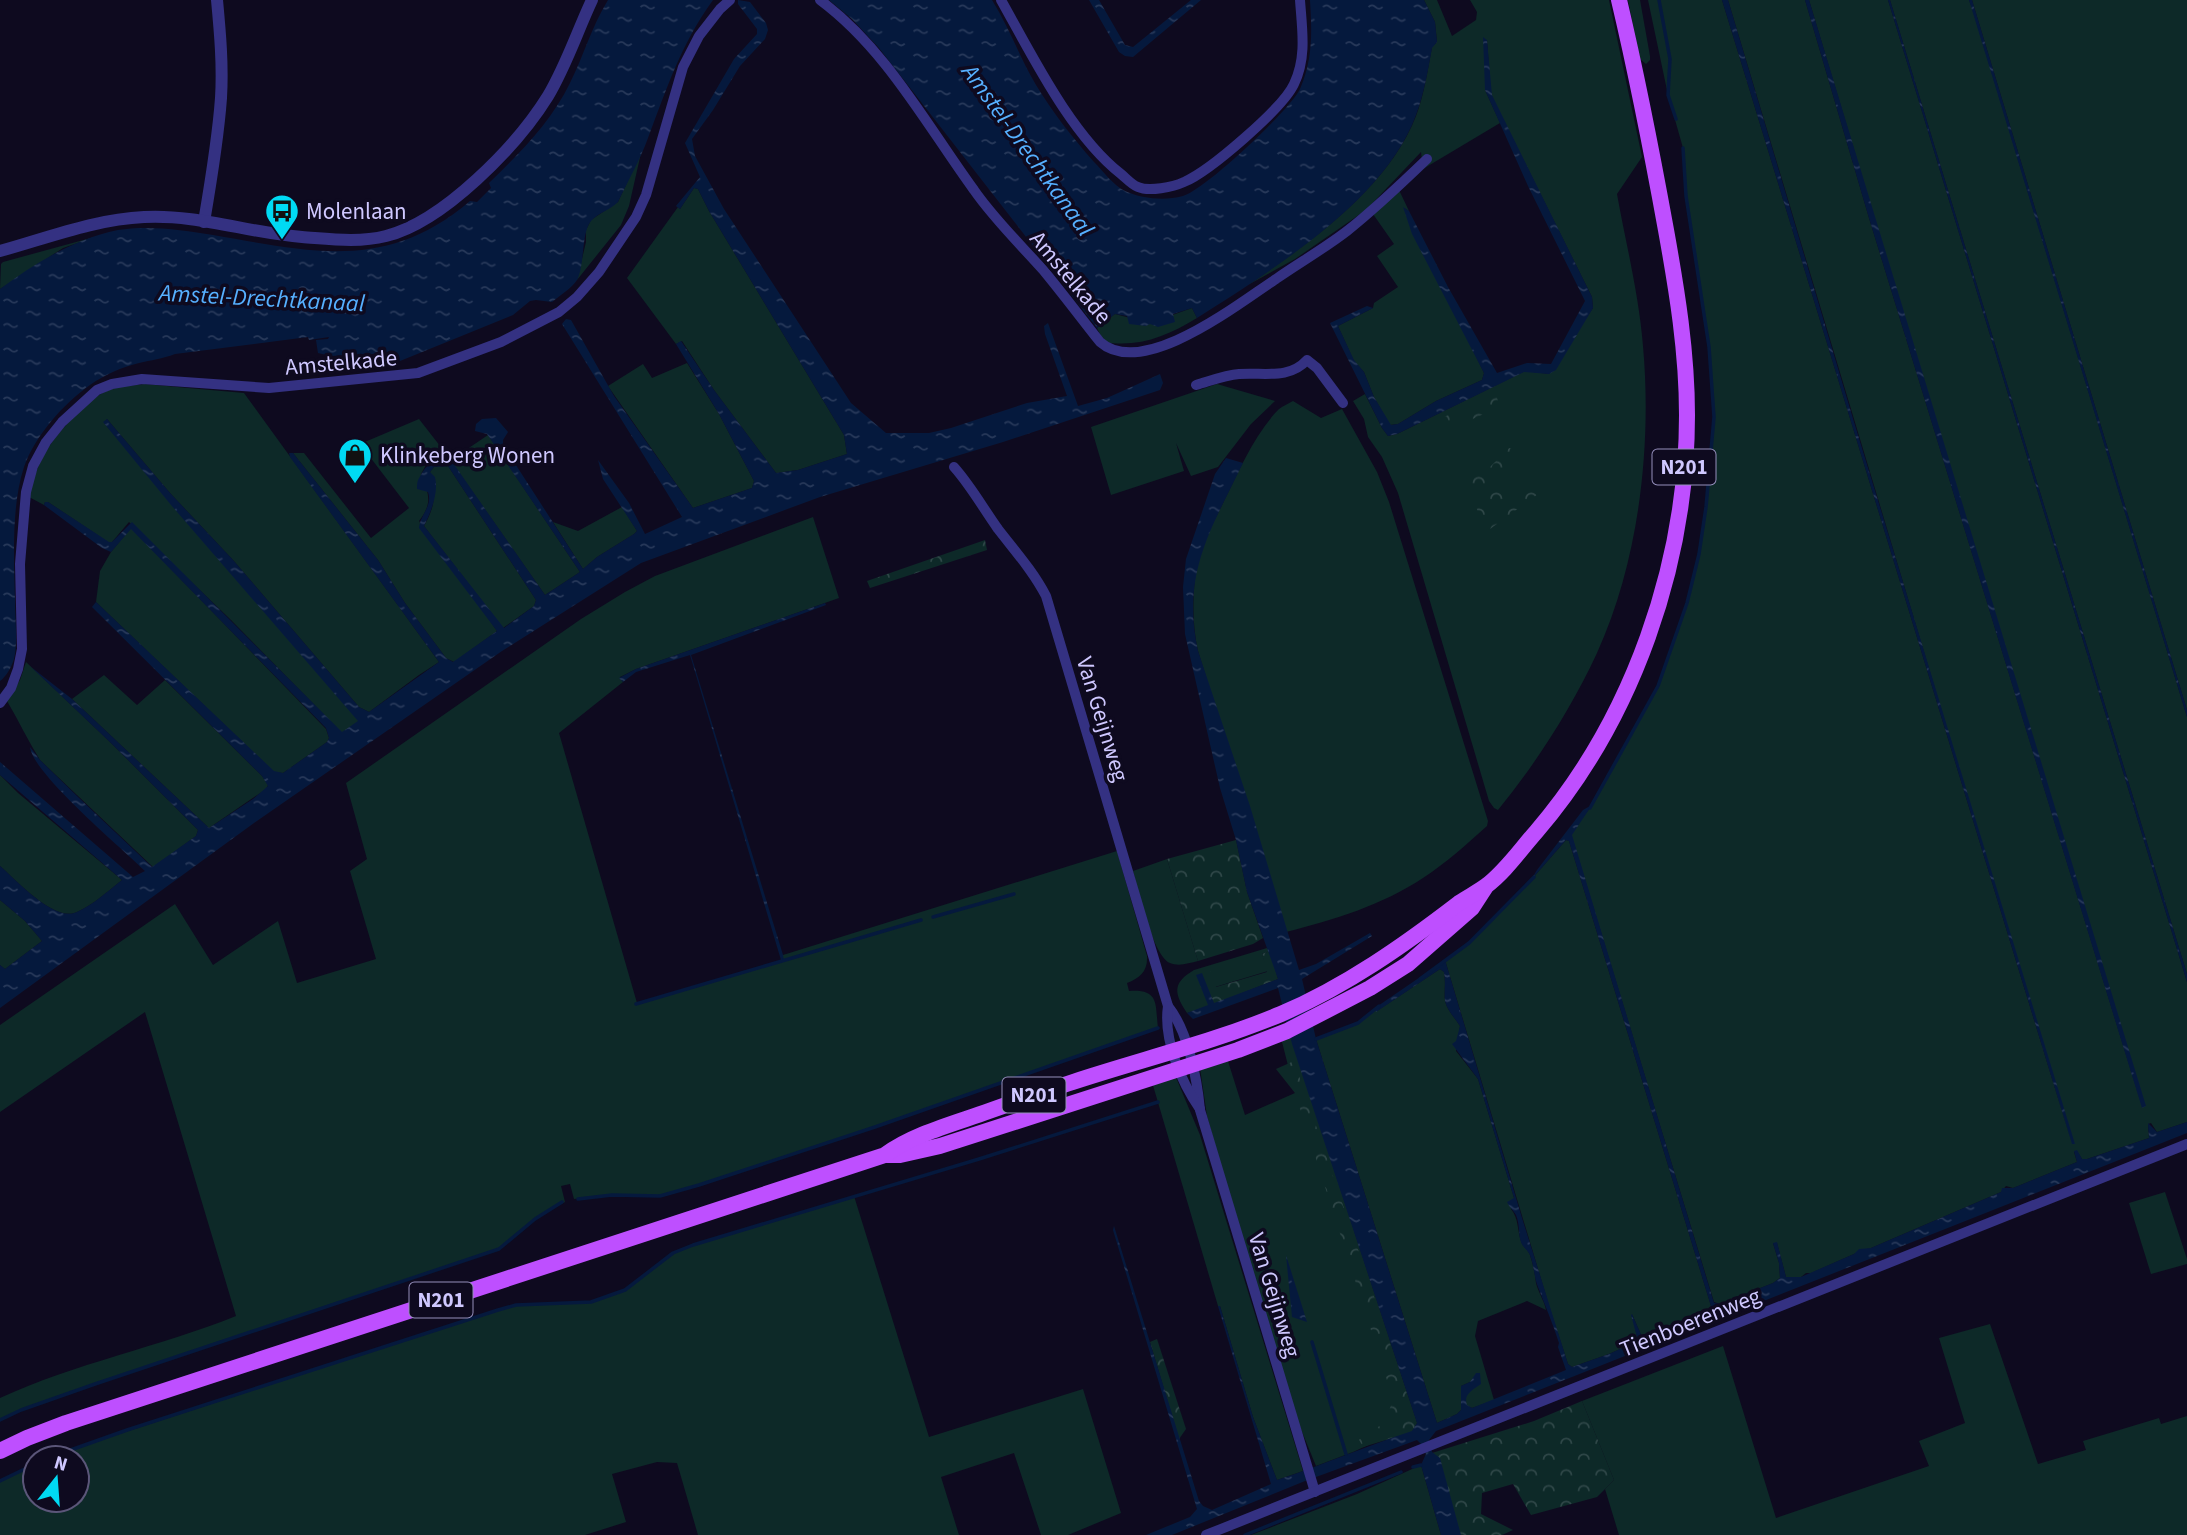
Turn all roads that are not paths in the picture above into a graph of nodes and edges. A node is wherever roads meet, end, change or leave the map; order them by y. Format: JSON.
{"nodes":[{"id":1,"x":217,"y":0,"type":"edge"},
{"id":2,"x":592,"y":0,"type":"edge"},
{"id":3,"x":730,"y":0,"type":"edge"},
{"id":4,"x":820,"y":0,"type":"edge"},
{"id":5,"x":1001,"y":0,"type":"edge"},
{"id":6,"x":1300,"y":0,"type":"edge"},
{"id":7,"x":1619,"y":0,"type":"edge"},
{"id":8,"x":1427,"y":159,"type":"dead end"},
{"id":9,"x":204,"y":222,"type":"junction"},
{"id":10,"x":0,"y":251,"type":"edge"},
{"id":11,"x":1196,"y":385,"type":"dead end"},
{"id":12,"x":1343,"y":402,"type":"dead end"},
{"id":13,"x":954,"y":467,"type":"dead end"},
{"id":14,"x":0,"y":703,"type":"edge"},
{"id":15,"x":1486,"y":886,"type":"junction"},
{"id":16,"x":1180,"y":1049,"type":"junction"},
{"id":17,"x":1186,"y":1066,"type":"junction"},
{"id":18,"x":2187,"y":1144,"type":"edge"},
{"id":19,"x":886,"y":1155,"type":"junction"},
{"id":20,"x":0,"y":1451,"type":"edge"},
{"id":21,"x":1314,"y":1488,"type":"junction"},
{"id":22,"x":1206,"y":1535,"type":"edge"}],
"edges":[{"from":1,"to":9,"type":"street"},
{"from":2,"to":9,"type":"street"},
{"from":3,"to":14,"type":"street","name":"Amstelkade"},
{"from":4,"to":8,"type":"street","name":"Amstelkade"},
{"from":5,"to":6,"type":"street"},
{"from":7,"to":15,"type":"main road","number":"N201"},
{"from":9,"to":10,"type":"street"},
{"from":11,"to":12,"type":"street"},
{"from":13,"to":16,"type":"street","name":"Van Geijnweg"},
{"from":15,"to":16,"type":"main road","number":"N201"},
{"from":15,"to":17,"type":"main road","number":"N201"},
{"from":16,"to":17,"type":"street","name":"Van Geijnweg"},
{"from":16,"to":19,"type":"main road","number":"N201"},
{"from":17,"to":19,"type":"main road","number":"N201"},
{"from":17,"to":21,"type":"street","name":"Van Geijnweg"},
{"from":18,"to":21,"type":"street","name":"Tienboerenweg"},
{"from":19,"to":20,"type":"main road","number":"N201"},
{"from":21,"to":22,"type":"street","name":"Tienboerenweg"}]}
